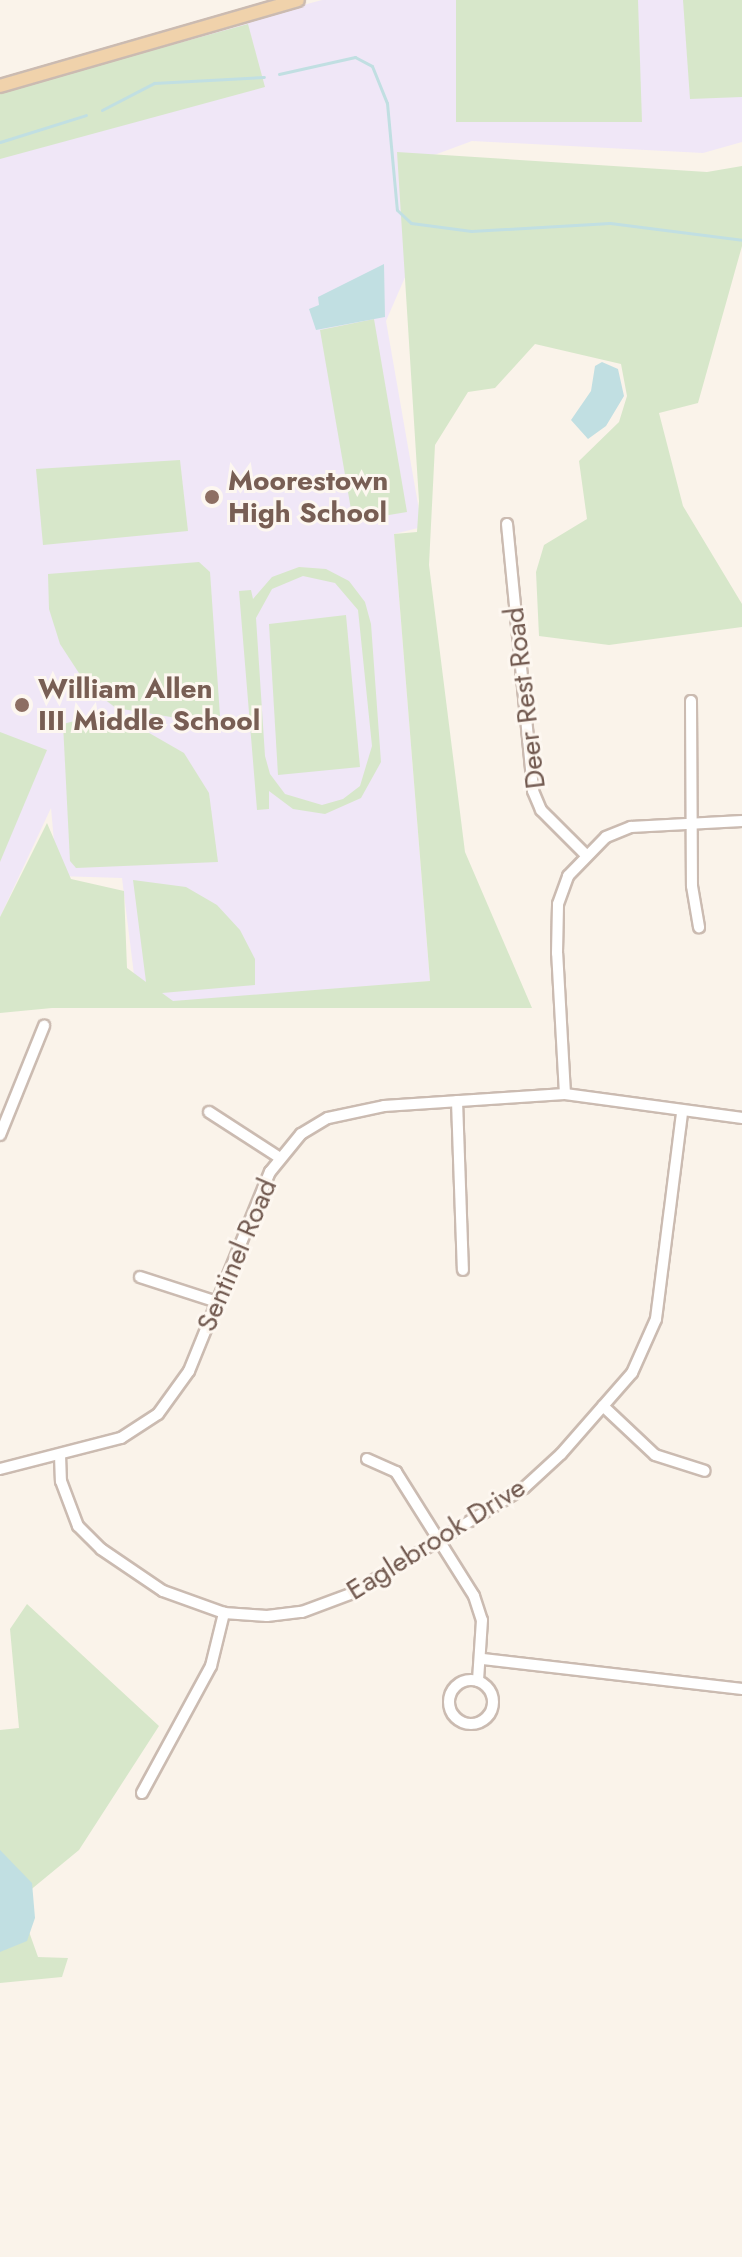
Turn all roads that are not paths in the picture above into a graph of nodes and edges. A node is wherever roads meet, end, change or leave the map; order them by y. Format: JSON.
{"nodes":[{"id":1,"x":298,"y":0,"type":"edge"},
{"id":2,"x":0,"y":86,"type":"edge"},
{"id":3,"x":507,"y":524,"type":"dead end"},
{"id":4,"x":691,"y":701,"type":"dead end"},
{"id":5,"x":742,"y":821,"type":"edge"},
{"id":6,"x":690,"y":822,"type":"junction"},
{"id":7,"x":585,"y":854,"type":"junction"},
{"id":8,"x":699,"y":927,"type":"dead end"},
{"id":9,"x":44,"y":1026,"type":"dead end"},
{"id":10,"x":565,"y":1094,"type":"junction"},
{"id":11,"x":457,"y":1101,"type":"junction"},
{"id":12,"x":209,"y":1112,"type":"dead end"},
{"id":13,"x":682,"y":1112,"type":"junction"},
{"id":14,"x":742,"y":1118,"type":"edge"},
{"id":15,"x":0,"y":1135,"type":"edge"},
{"id":16,"x":280,"y":1158,"type":"junction"},
{"id":17,"x":463,"y":1270,"type":"dead end"},
{"id":18,"x":140,"y":1277,"type":"dead end"},
{"id":19,"x":217,"y":1302,"type":"junction"},
{"id":20,"x":603,"y":1406,"type":"junction"},
{"id":21,"x":60,"y":1455,"type":"junction"},
{"id":22,"x":367,"y":1459,"type":"dead end"},
{"id":23,"x":0,"y":1469,"type":"edge"},
{"id":24,"x":705,"y":1471,"type":"dead end"},
{"id":25,"x":443,"y":1540,"type":"junction"},
{"id":26,"x":224,"y":1613,"type":"junction"},
{"id":27,"x":483,"y":1659,"type":"junction"},
{"id":28,"x":478,"y":1681,"type":"junction"},
{"id":29,"x":742,"y":1689,"type":"edge"},
{"id":30,"x":142,"y":1793,"type":"dead end"}],
"edges":[{"from":1,"to":2,"type":"main road"},
{"from":3,"to":7,"type":"street","name":"Deer Rest Road"},
{"from":4,"to":6,"type":"street"},
{"from":5,"to":6,"type":"street"},
{"from":6,"to":7,"type":"street"},
{"from":6,"to":8,"type":"street"},
{"from":7,"to":10,"type":"street"},
{"from":9,"to":15,"type":"street"},
{"from":10,"to":11,"type":"street","name":"Sentinel Road"},
{"from":10,"to":13,"type":"street","name":"Sentinel Road"},
{"from":11,"to":16,"type":"street","name":"Sentinel Road"},
{"from":11,"to":17,"type":"street"},
{"from":12,"to":16,"type":"street"},
{"from":13,"to":14,"type":"street","name":"Sentinel Road"},
{"from":13,"to":20,"type":"street","name":"Eaglebrook Drive"},
{"from":16,"to":19,"type":"street","name":"Sentinel Road"},
{"from":18,"to":19,"type":"street"},
{"from":19,"to":21,"type":"street","name":"Sentinel Road"},
{"from":20,"to":24,"type":"street"},
{"from":20,"to":25,"type":"street","name":"Eaglebrook Drive"},
{"from":21,"to":23,"type":"street","name":"Sentinel Road"},
{"from":21,"to":26,"type":"street","name":"Eaglebrook Drive"},
{"from":22,"to":25,"type":"street"},
{"from":25,"to":26,"type":"street","name":"Eaglebrook Drive"},
{"from":25,"to":27,"type":"street"},
{"from":26,"to":30,"type":"street"},
{"from":27,"to":28,"type":"street"},
{"from":27,"to":29,"type":"street"},
{"from":28,"to":28,"type":"street"}]}
